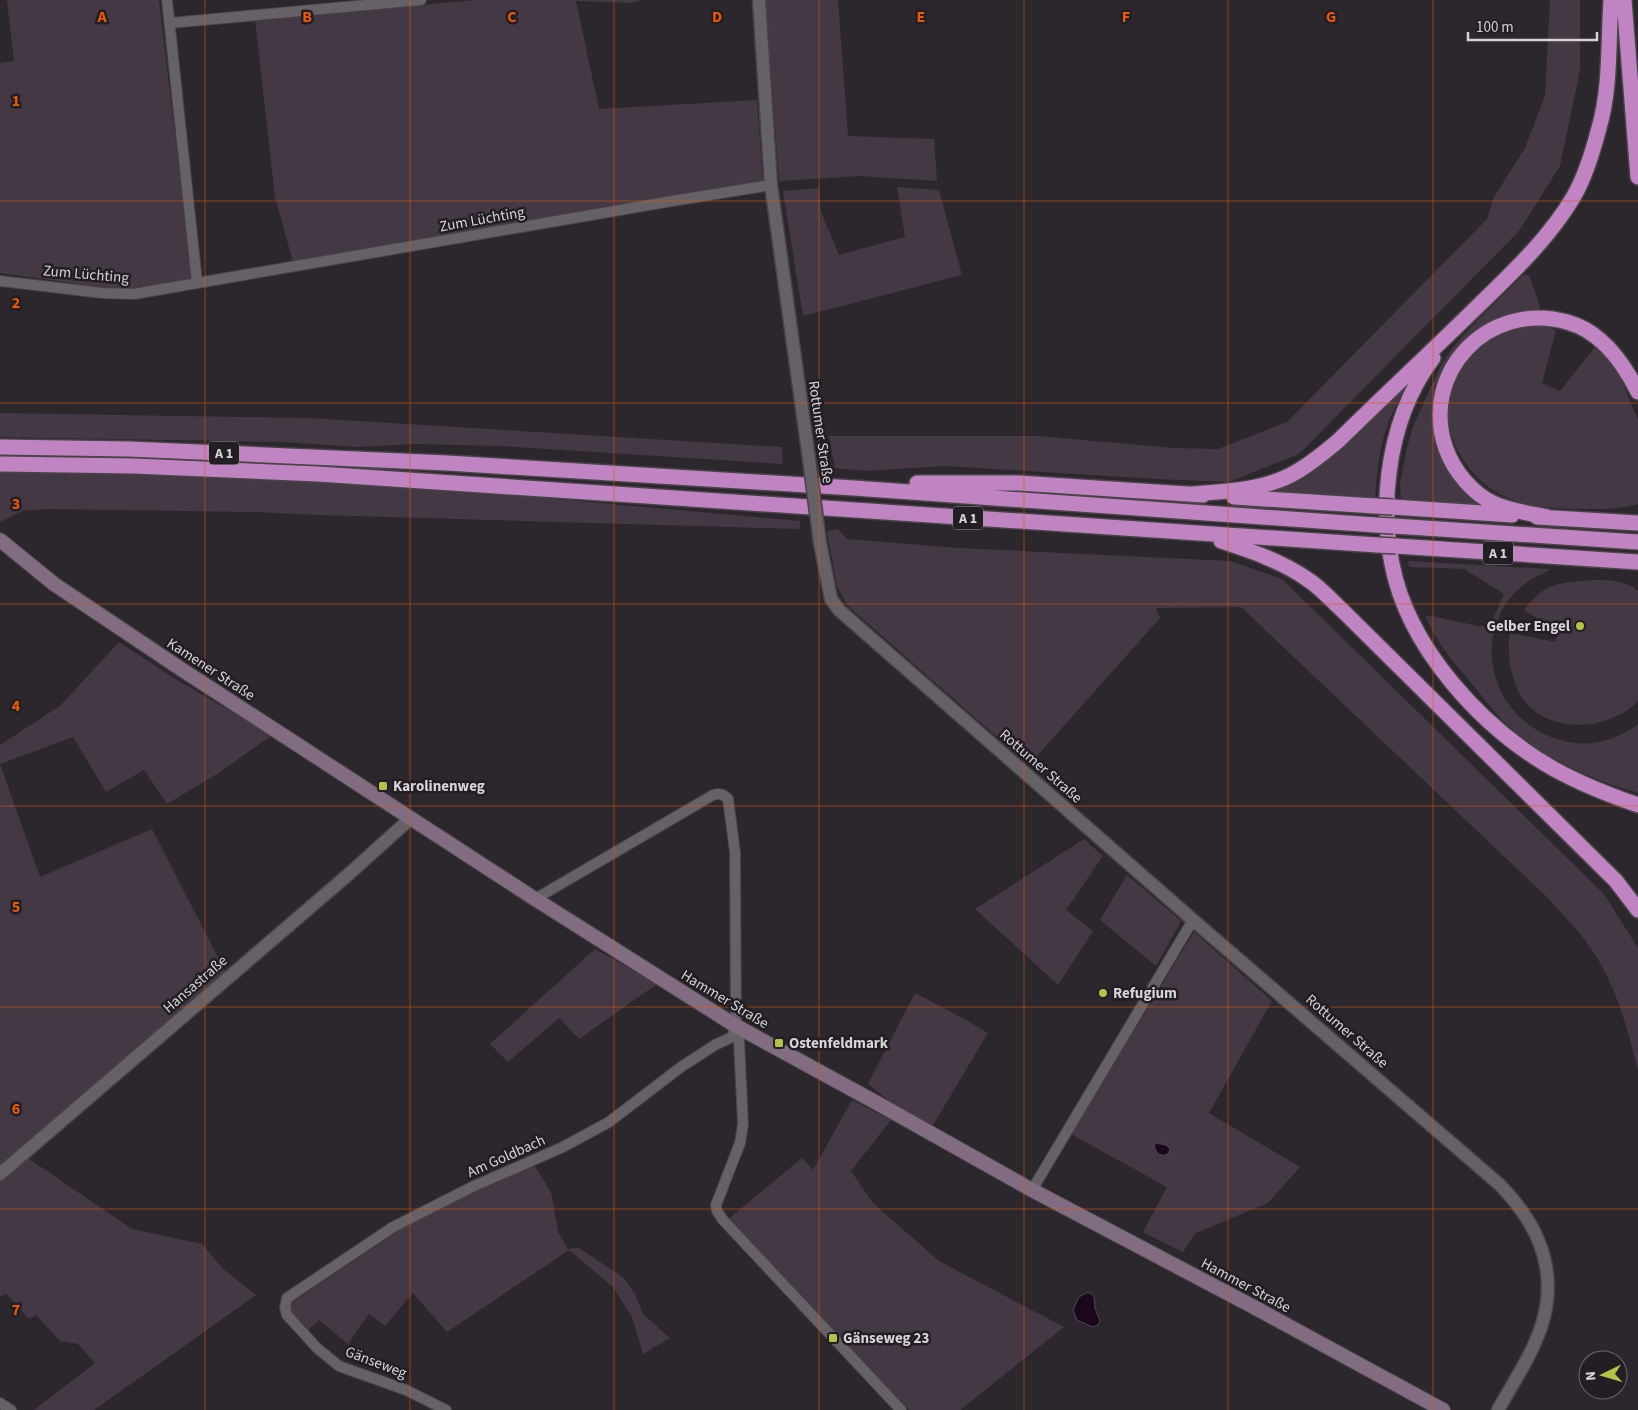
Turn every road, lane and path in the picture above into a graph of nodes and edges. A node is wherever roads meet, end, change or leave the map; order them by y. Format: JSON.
{"nodes":[{"id":1,"x":167,"y":0,"type":"edge"},
{"id":2,"x":421,"y":0,"type":"edge"},
{"id":3,"x":759,"y":0,"type":"edge"},
{"id":4,"x":1611,"y":0,"type":"edge"},
{"id":5,"x":1624,"y":0,"type":"edge"},
{"id":6,"x":170,"y":23,"type":"junction"},
{"id":7,"x":1638,"y":176,"type":"edge"},
{"id":8,"x":771,"y":186,"type":"junction"},
{"id":9,"x":0,"y":280,"type":"edge"},
{"id":10,"x":197,"y":282,"type":"junction"},
{"id":11,"x":1458,"y":326,"type":"junction"},
{"id":12,"x":1638,"y":392,"type":"edge"},
{"id":13,"x":0,"y":447,"type":"edge"},
{"id":14,"x":0,"y":464,"type":"edge"},
{"id":15,"x":854,"y":488,"type":"junction"},
{"id":16,"x":1194,"y":494,"type":"junction"},
{"id":17,"x":1548,"y":517,"type":"junction"},
{"id":18,"x":1638,"y":523,"type":"edge"},
{"id":19,"x":1198,"y":534,"type":"junction"},
{"id":20,"x":0,"y":540,"type":"edge"},
{"id":21,"x":1638,"y":542,"type":"edge"},
{"id":22,"x":1638,"y":562,"type":"edge"},
{"id":23,"x":1638,"y":805,"type":"edge"},
{"id":24,"x":411,"y":818,"type":"junction"},
{"id":25,"x":535,"y":899,"type":"junction"},
{"id":26,"x":1638,"y":910,"type":"edge"},
{"id":27,"x":1193,"y":920,"type":"junction"},
{"id":28,"x":736,"y":1026,"type":"junction"},
{"id":29,"x":0,"y":1174,"type":"edge"},
{"id":30,"x":1032,"y":1190,"type":"junction"},
{"id":31,"x":285,"y":1307,"type":"joint"},
{"id":32,"x":0,"y":1403,"type":"edge"},
{"id":33,"x":11,"y":1410,"type":"edge"},
{"id":34,"x":446,"y":1410,"type":"edge"},
{"id":35,"x":901,"y":1410,"type":"edge"},
{"id":36,"x":1443,"y":1410,"type":"edge"},
{"id":37,"x":1498,"y":1410,"type":"edge"}],
"edges":[{"from":1,"to":6,"type":"street"},
{"from":2,"to":6,"type":"street"},
{"from":3,"to":8,"type":"street","name":"Rottumer Straße"},
{"from":4,"to":11,"type":"highway"},
{"from":5,"to":7,"type":"highway"},
{"from":6,"to":10,"type":"street"},
{"from":8,"to":10,"type":"street","name":"Zum Lüchting"},
{"from":8,"to":27,"type":"street","name":"Rottumer Straße","bridge":true},
{"from":9,"to":10,"type":"street","name":"Zum Lüchting"},
{"from":11,"to":16,"type":"highway"},
{"from":11,"to":23,"type":"highway"},
{"from":12,"to":17,"type":"highway"},
{"from":13,"to":15,"type":"highway","number":"A 1"},
{"from":14,"to":19,"type":"highway","number":"A 1"},
{"from":15,"to":16,"type":"highway"},
{"from":15,"to":21,"type":"highway","number":"A 1","bridge":true},
{"from":16,"to":17,"type":"highway","bridge":true},
{"from":17,"to":18,"type":"highway"},
{"from":19,"to":22,"type":"highway","number":"A 1","bridge":true},
{"from":19,"to":26,"type":"highway"},
{"from":20,"to":24,"type":"main road","name":"Kamener Straße"},
{"from":24,"to":25,"type":"main road","name":"Hammer Straße"},
{"from":24,"to":29,"type":"street","name":"Hansastraße"},
{"from":25,"to":28,"type":"main road","name":"Hammer Straße"},
{"from":25,"to":28,"type":"street"},
{"from":27,"to":30,"type":"street"},
{"from":27,"to":37,"type":"street","name":"Rottumer Straße"},
{"from":28,"to":30,"type":"main road","name":"Hammer Straße"},
{"from":28,"to":31,"type":"street","name":"Am Goldbach"},
{"from":28,"to":35,"type":"street"},
{"from":30,"to":36,"type":"main road","name":"Hammer Straße"},
{"from":31,"to":34,"type":"street","name":"Gänseweg"},
{"from":32,"to":33,"type":"street"}]}
